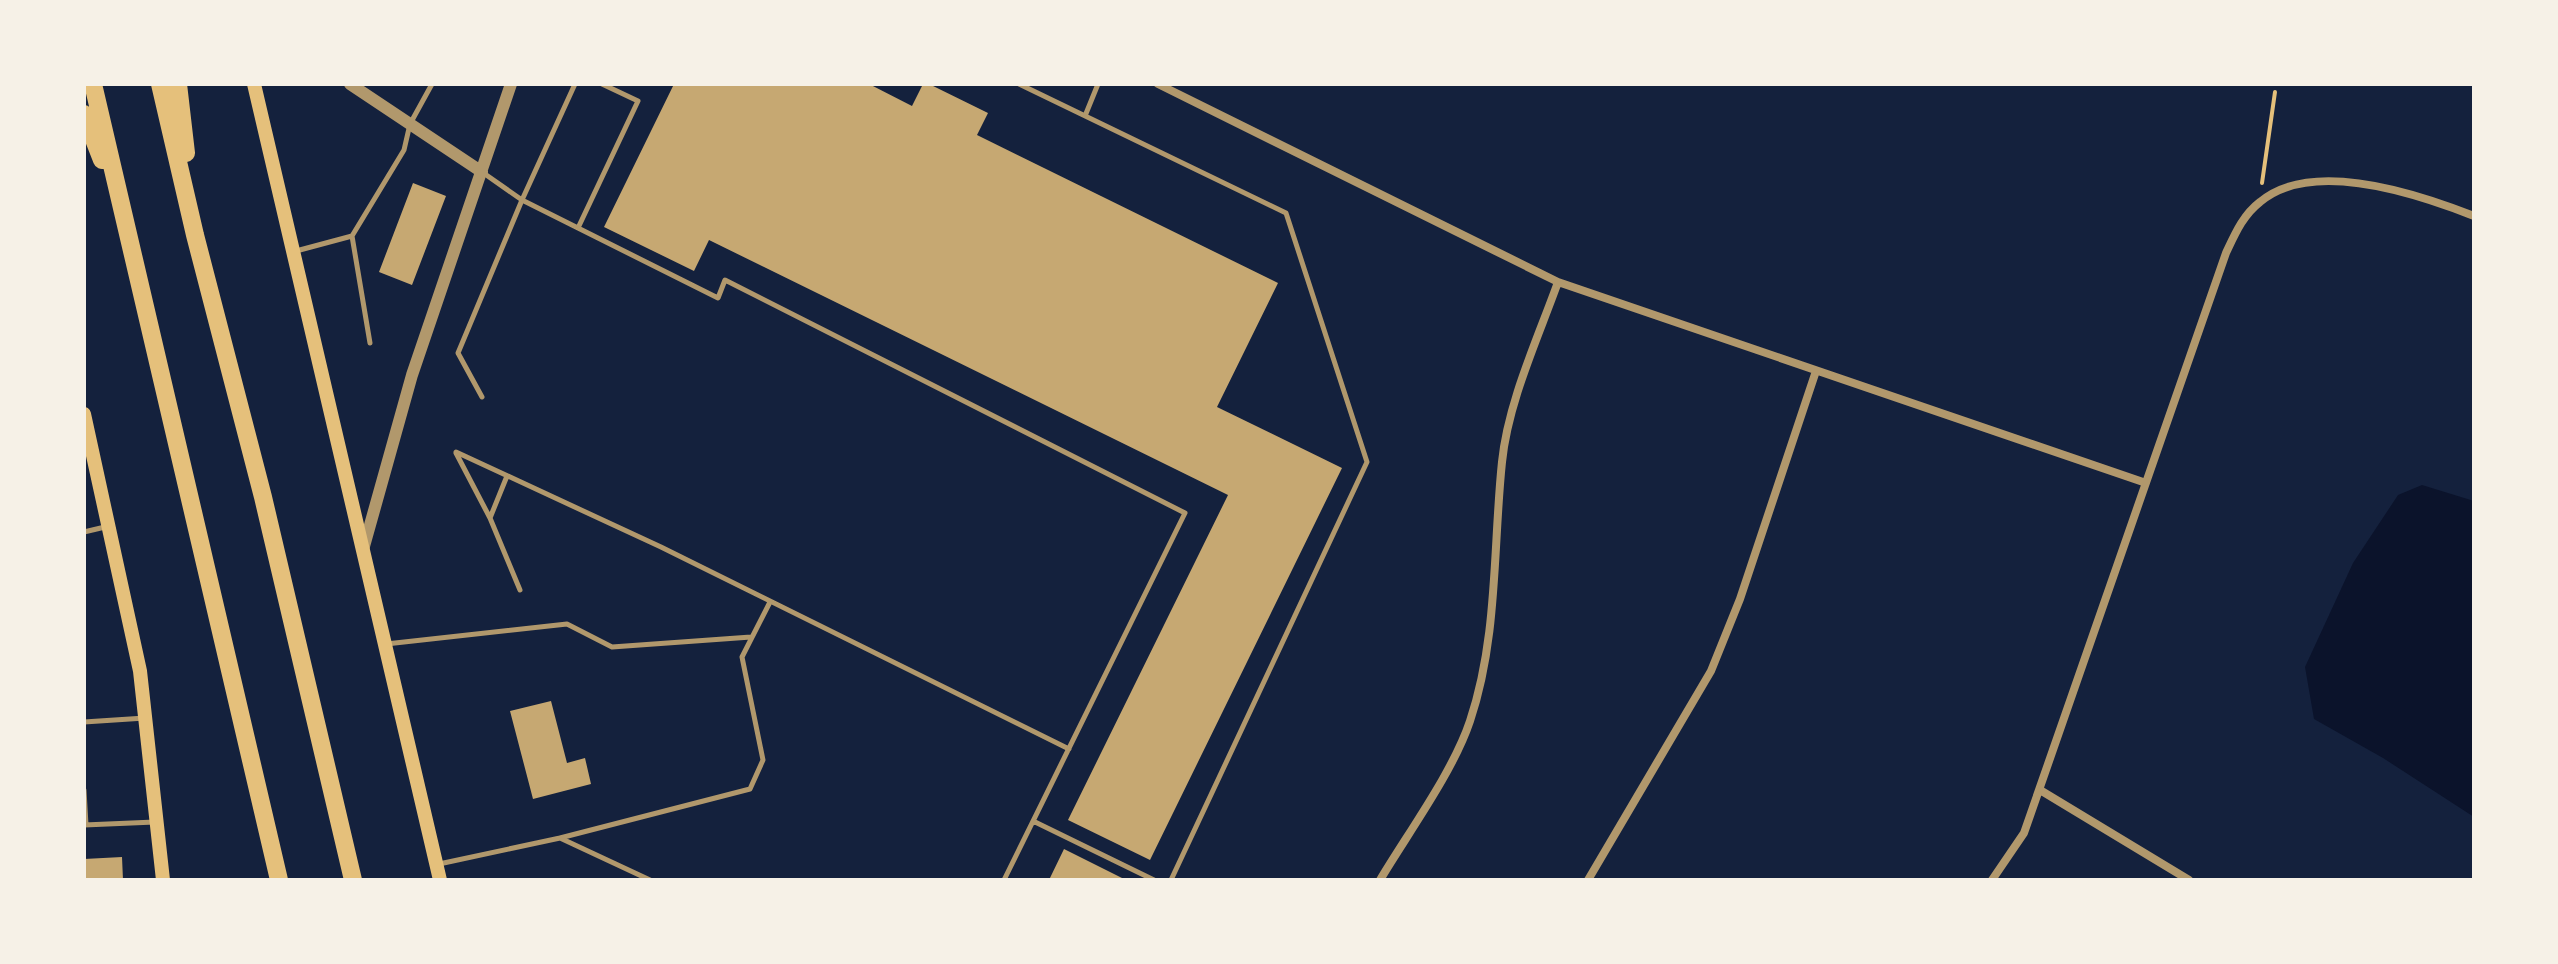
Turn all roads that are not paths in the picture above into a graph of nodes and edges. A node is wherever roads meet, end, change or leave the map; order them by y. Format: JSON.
{"nodes":[{"id":1,"x":93,"y":84,"type":"edge"},
{"id":2,"x":160,"y":84,"type":"edge"},
{"id":3,"x":178,"y":84,"type":"edge"},
{"id":4,"x":254,"y":84,"type":"edge"},
{"id":5,"x":350,"y":84,"type":"edge"},
{"id":6,"x":511,"y":84,"type":"edge"},
{"id":7,"x":575,"y":84,"type":"edge"},
{"id":8,"x":602,"y":84,"type":"edge"},
{"id":9,"x":1019,"y":84,"type":"edge"},
{"id":10,"x":1098,"y":84,"type":"edge"},
{"id":11,"x":1158,"y":84,"type":"edge"},
{"id":12,"x":428,"y":85,"type":"edge"},
{"id":13,"x":84,"y":114,"type":"edge"},
{"id":14,"x":1085,"y":116,"type":"junction"},
{"id":15,"x":410,"y":124,"type":"junction"},
{"id":16,"x":482,"y":172,"type":"junction"},
{"id":17,"x":522,"y":200,"type":"junction"},
{"id":18,"x":2474,"y":216,"type":"edge"},
{"id":19,"x":125,"y":222,"type":"junction"},
{"id":20,"x":578,"y":228,"type":"junction"},
{"id":21,"x":195,"y":235,"type":"junction"},
{"id":22,"x":352,"y":236,"type":"junction"},
{"id":23,"x":294,"y":251,"type":"junction"},
{"id":24,"x":1558,"y":282,"type":"junction"},
{"id":25,"x":370,"y":343,"type":"dead end"},
{"id":26,"x":1816,"y":371,"type":"junction"},
{"id":27,"x":482,"y":397,"type":"dead end"},
{"id":28,"x":84,"y":414,"type":"edge"},
{"id":29,"x":507,"y":476,"type":"junction"},
{"id":30,"x":2146,"y":483,"type":"junction"},
{"id":31,"x":490,"y":518,"type":"junction"},
{"id":32,"x":110,"y":526,"type":"junction"},
{"id":33,"x":84,"y":532,"type":"edge"},
{"id":34,"x":363,"y":550,"type":"junction"},
{"id":35,"x":520,"y":590,"type":"dead end"},
{"id":36,"x":770,"y":602,"type":"junction"},
{"id":37,"x":751,"y":637,"type":"junction"},
{"id":38,"x":385,"y":644,"type":"junction"},
{"id":39,"x":146,"y":718,"type":"junction"},
{"id":40,"x":84,"y":722,"type":"edge"},
{"id":41,"x":1069,"y":749,"type":"junction"},
{"id":42,"x":84,"y":790,"type":"edge"},
{"id":43,"x":2040,"y":790,"type":"junction"},
{"id":44,"x":1033,"y":821,"type":"junction"},
{"id":45,"x":157,"y":822,"type":"junction"},
{"id":46,"x":85,"y":825,"type":"edge"},
{"id":47,"x":560,"y":838,"type":"junction"},
{"id":48,"x":438,"y":874,"type":"edge"},
{"id":49,"x":638,"y":877,"type":"edge"},
{"id":50,"x":163,"y":880,"type":"edge"},
{"id":51,"x":279,"y":880,"type":"edge"},
{"id":52,"x":353,"y":880,"type":"edge"},
{"id":53,"x":650,"y":880,"type":"edge"},
{"id":54,"x":1004,"y":880,"type":"edge"},
{"id":55,"x":1154,"y":880,"type":"edge"},
{"id":56,"x":1171,"y":880,"type":"edge"},
{"id":57,"x":1380,"y":880,"type":"edge"},
{"id":58,"x":1588,"y":880,"type":"edge"},
{"id":59,"x":1992,"y":880,"type":"edge"},
{"id":60,"x":2189,"y":880,"type":"edge"}],
"edges":[{"from":1,"to":19,"type":"highway"},
{"from":2,"to":21,"type":"highway"},
{"from":3,"to":21,"type":"highway"},
{"from":4,"to":23,"type":"main road"},
{"from":5,"to":15,"type":"street"},
{"from":6,"to":16,"type":"street"},
{"from":7,"to":17,"type":"lane"},
{"from":8,"to":20,"type":"lane"},
{"from":9,"to":14,"type":"lane"},
{"from":10,"to":14,"type":"lane"},
{"from":11,"to":24,"type":"street"},
{"from":12,"to":15,"type":"lane"},
{"from":13,"to":19,"type":"highway"},
{"from":14,"to":56,"type":"lane"},
{"from":15,"to":16,"type":"street"},
{"from":15,"to":22,"type":"lane"},
{"from":16,"to":17,"type":"lane"},
{"from":16,"to":34,"type":"street"},
{"from":17,"to":20,"type":"lane"},
{"from":17,"to":27,"type":"lane"},
{"from":18,"to":30,"type":"street"},
{"from":19,"to":51,"type":"highway"},
{"from":20,"to":41,"type":"lane"},
{"from":21,"to":52,"type":"highway"},
{"from":22,"to":23,"type":"lane"},
{"from":22,"to":25,"type":"lane"},
{"from":23,"to":34,"type":"main road"},
{"from":24,"to":26,"type":"street"},
{"from":24,"to":57,"type":"street"},
{"from":26,"to":30,"type":"street"},
{"from":26,"to":58,"type":"street"},
{"from":28,"to":32,"type":"main road"},
{"from":29,"to":31,"type":"lane"},
{"from":29,"to":31,"type":"lane"},
{"from":29,"to":36,"type":"lane"},
{"from":30,"to":43,"type":"street"},
{"from":31,"to":35,"type":"lane"},
{"from":32,"to":33,"type":"lane"},
{"from":32,"to":39,"type":"main road"},
{"from":34,"to":38,"type":"main road"},
{"from":36,"to":37,"type":"lane"},
{"from":36,"to":41,"type":"lane"},
{"from":37,"to":38,"type":"lane"},
{"from":37,"to":47,"type":"lane"},
{"from":38,"to":48,"type":"main road"},
{"from":39,"to":40,"type":"lane"},
{"from":39,"to":45,"type":"main road"},
{"from":41,"to":44,"type":"lane"},
{"from":42,"to":46,"type":"lane"},
{"from":43,"to":59,"type":"street"},
{"from":43,"to":60,"type":"street"},
{"from":44,"to":54,"type":"lane"},
{"from":44,"to":55,"type":"lane"},
{"from":45,"to":46,"type":"lane"},
{"from":45,"to":50,"type":"main road"},
{"from":47,"to":48,"type":"lane"},
{"from":47,"to":49,"type":"lane"},
{"from":49,"to":53,"type":"lane"}]}
